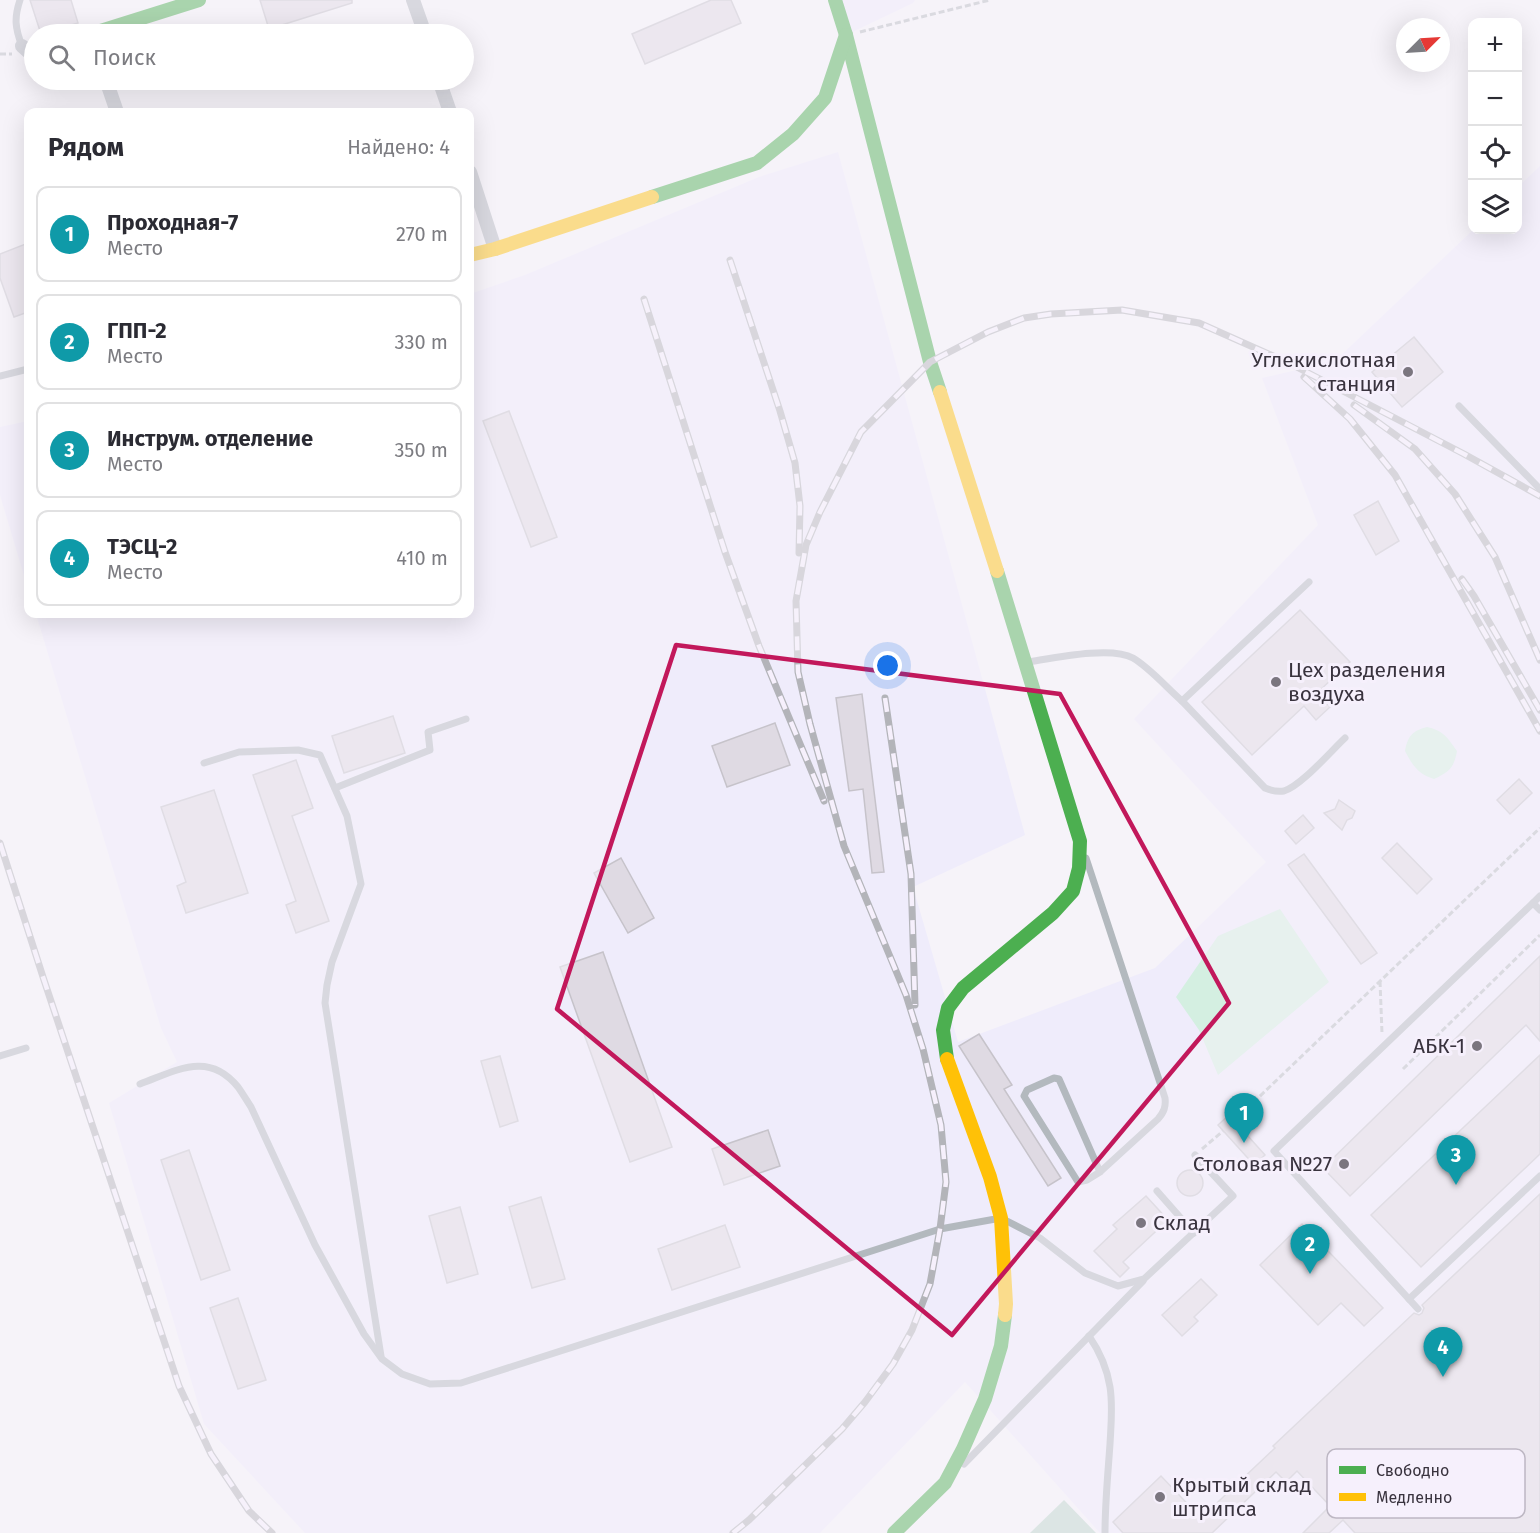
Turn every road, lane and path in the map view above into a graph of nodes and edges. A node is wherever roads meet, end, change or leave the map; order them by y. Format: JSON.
{"nodes":[{"id":1,"x":20,"y":0,"type":"edge"},
{"id":2,"x":199,"y":0,"type":"edge"},
{"id":3,"x":413,"y":0,"type":"edge"},
{"id":4,"x":835,"y":0,"type":"edge"},
{"id":5,"x":990,"y":0,"type":"edge"},
{"id":6,"x":123,"y":24,"type":"edge"},
{"id":7,"x":421,"y":24,"type":"edge"},
{"id":8,"x":846,"y":35,"type":"junction"},
{"id":9,"x":21,"y":46,"type":"joint"},
{"id":10,"x":24,"y":48,"type":"edge"},
{"id":11,"x":109,"y":90,"type":"edge"},
{"id":12,"x":442,"y":90,"type":"edge"},
{"id":13,"x":116,"y":108,"type":"edge"},
{"id":14,"x":449,"y":108,"type":"edge"},
{"id":15,"x":474,"y":184,"type":"edge"},
{"id":16,"x":495,"y":249,"type":"junction"},
{"id":17,"x":474,"y":254,"type":"edge"},
{"id":18,"x":24,"y":370,"type":"edge"},
{"id":19,"x":0,"y":376,"type":"edge"},
{"id":20,"x":1459,"y":406,"type":"dead end"},
{"id":21,"x":1540,"y":489,"type":"edge"},
{"id":22,"x":1309,"y":582,"type":"dead end"},
{"id":23,"x":1026,"y":662,"type":"junction"},
{"id":24,"x":1182,"y":701,"type":"junction"},
{"id":25,"x":466,"y":719,"type":"dead end"},
{"id":26,"x":1345,"y":738,"type":"dead end"},
{"id":27,"x":204,"y":763,"type":"dead end"},
{"id":28,"x":335,"y":788,"type":"junction"},
{"id":29,"x":1540,"y":828,"type":"edge"},
{"id":30,"x":1080,"y":841,"type":"junction"},
{"id":31,"x":1540,"y":896,"type":"edge"},
{"id":32,"x":1533,"y":903,"type":"junction"},
{"id":33,"x":1540,"y":910,"type":"edge"},
{"id":34,"x":1540,"y":935,"type":"edge"},
{"id":35,"x":1380,"y":981,"type":"junction"},
{"id":36,"x":1383,"y":1047,"type":"junction"},
{"id":37,"x":26,"y":1048,"type":"dead end"},
{"id":38,"x":0,"y":1056,"type":"edge"},
{"id":39,"x":1404,"y":1069,"type":"dead end"},
{"id":40,"x":140,"y":1084,"type":"dead end"},
{"id":41,"x":1234,"y":1121,"type":"dead end"},
{"id":42,"x":1223,"y":1131,"type":"dead end"},
{"id":43,"x":1195,"y":1155,"type":"joint"},
{"id":44,"x":1100,"y":1172,"type":"junction"},
{"id":45,"x":1540,"y":1176,"type":"edge"},
{"id":46,"x":1157,"y":1191,"type":"dead end"},
{"id":47,"x":1001,"y":1218,"type":"junction"},
{"id":48,"x":1194,"y":1233,"type":"junction"},
{"id":49,"x":1144,"y":1279,"type":"junction"},
{"id":50,"x":1409,"y":1299,"type":"junction"},
{"id":51,"x":1418,"y":1309,"type":"dead end"},
{"id":52,"x":1089,"y":1336,"type":"junction"},
{"id":53,"x":382,"y":1359,"type":"junction"},
{"id":54,"x":945,"y":1483,"type":"junction"},
{"id":55,"x":894,"y":1533,"type":"edge"},
{"id":56,"x":1105,"y":1533,"type":"edge"}],
"edges":[{"from":1,"to":9,"type":"lane"},
{"from":2,"to":6,"type":"street"},
{"from":3,"to":7,"type":"street"},
{"from":4,"to":8,"type":"street"},
{"from":5,"to":8,"type":"path"},
{"from":8,"to":16,"type":"street"},
{"from":8,"to":23,"type":"street"},
{"from":9,"to":10,"type":"street"},
{"from":11,"to":13,"type":"street"},
{"from":12,"to":14,"type":"street"},
{"from":15,"to":16,"type":"street"},
{"from":16,"to":17,"type":"street"},
{"from":18,"to":19,"type":"lane"},
{"from":20,"to":21,"type":"lane"},
{"from":22,"to":24,"type":"lane"},
{"from":23,"to":24,"type":"lane"},
{"from":23,"to":30,"type":"street"},
{"from":24,"to":26,"type":"lane"},
{"from":25,"to":28,"type":"lane"},
{"from":27,"to":28,"type":"lane"},
{"from":28,"to":53,"type":"lane"},
{"from":29,"to":35,"type":"path"},
{"from":30,"to":44,"type":"lane"},
{"from":30,"to":47,"type":"street"},
{"from":31,"to":32,"type":"lane"},
{"from":32,"to":33,"type":"lane"},
{"from":32,"to":36,"type":"lane"},
{"from":34,"to":39,"type":"path"},
{"from":35,"to":36,"type":"path"},
{"from":35,"to":41,"type":"path"},
{"from":36,"to":50,"type":"lane"},
{"from":37,"to":38,"type":"lane"},
{"from":40,"to":53,"type":"lane"},
{"from":42,"to":43,"type":"path"},
{"from":43,"to":48,"type":"lane"},
{"from":44,"to":44,"type":"lane"},
{"from":45,"to":50,"type":"lane"},
{"from":46,"to":48,"type":"lane"},
{"from":47,"to":49,"type":"lane"},
{"from":47,"to":53,"type":"lane"},
{"from":47,"to":54,"type":"street"},
{"from":48,"to":49,"type":"lane"},
{"from":49,"to":52,"type":"lane"},
{"from":50,"to":51,"type":"lane"},
{"from":52,"to":54,"type":"lane"},
{"from":52,"to":56,"type":"lane"},
{"from":54,"to":55,"type":"street"}]}
